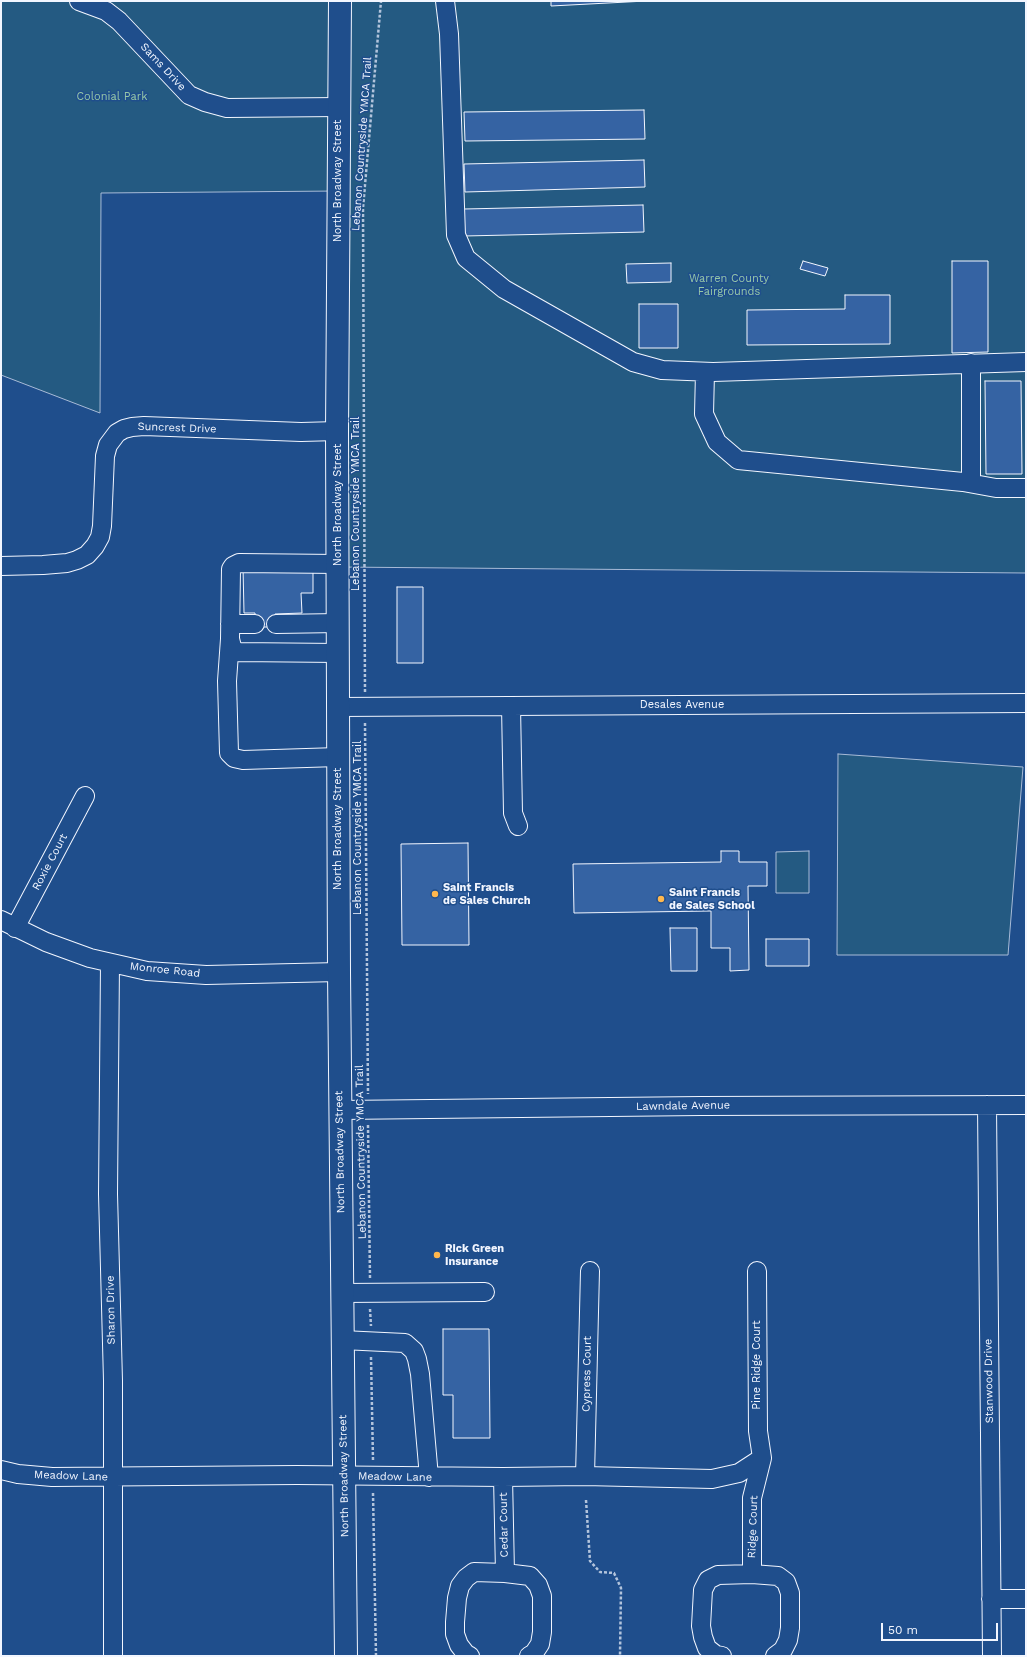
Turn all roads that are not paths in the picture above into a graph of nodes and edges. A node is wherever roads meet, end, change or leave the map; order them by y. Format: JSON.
{"nodes":[{"id":1,"x":340,"y":1,"type":"edge"},
{"id":2,"x":445,"y":1,"type":"edge"},
{"id":3,"x":86,"y":3,"type":"edge"},
{"id":4,"x":339,"y":107,"type":"junction"},
{"id":5,"x":1026,"y":362,"type":"edge"},
{"id":6,"x":971,"y":363,"type":"junction"},
{"id":7,"x":705,"y":372,"type":"junction"},
{"id":8,"x":337,"y":431,"type":"junction"},
{"id":9,"x":971,"y":484,"type":"junction"},
{"id":10,"x":1026,"y":488,"type":"edge"},
{"id":11,"x":338,"y":564,"type":"junction"},
{"id":12,"x":1,"y":566,"type":"edge"},
{"id":13,"x":338,"y":623,"type":"junction"},
{"id":14,"x":255,"y":624,"type":"dead end"},
{"id":15,"x":276,"y":624,"type":"dead end"},
{"id":16,"x":230,"y":632,"type":"junction"},
{"id":17,"x":338,"y":653,"type":"junction"},
{"id":18,"x":1026,"y":703,"type":"edge"},
{"id":19,"x":511,"y":706,"type":"junction"},
{"id":20,"x":338,"y":707,"type":"junction"},
{"id":21,"x":338,"y":757,"type":"junction"},
{"id":22,"x":85,"y":796,"type":"dead end"},
{"id":23,"x":518,"y":826,"type":"dead end"},
{"id":24,"x":8,"y":924,"type":"edge"},
{"id":25,"x":110,"y":963,"type":"junction"},
{"id":26,"x":338,"y":972,"type":"junction"},
{"id":27,"x":987,"y":1105,"type":"junction"},
{"id":28,"x":1026,"y":1105,"type":"edge"},
{"id":29,"x":340,"y":1110,"type":"junction"},
{"id":30,"x":590,"y":1271,"type":"dead end"},
{"id":31,"x":757,"y":1271,"type":"dead end"},
{"id":32,"x":484,"y":1292,"type":"dead end"},
{"id":33,"x":342,"y":1293,"type":"junction"},
{"id":34,"x":342,"y":1340,"type":"junction"},
{"id":35,"x":762,"y":1458,"type":"junction"},
{"id":36,"x":1,"y":1470,"type":"edge"},
{"id":37,"x":343,"y":1476,"type":"junction"},
{"id":38,"x":584,"y":1476,"type":"junction"},
{"id":39,"x":429,"y":1477,"type":"junction"},
{"id":40,"x":503,"y":1477,"type":"junction"},
{"id":41,"x":113,"y":1478,"type":"junction"},
{"id":42,"x":504,"y":1573,"type":"junction"},
{"id":43,"x":752,"y":1574,"type":"junction"},
{"id":44,"x":991,"y":1599,"type":"junction"},
{"id":45,"x":1026,"y":1599,"type":"edge"},
{"id":46,"x":113,"y":1656,"type":"edge"},
{"id":47,"x":346,"y":1656,"type":"edge"},
{"id":48,"x":470,"y":1656,"type":"edge"},
{"id":49,"x":529,"y":1656,"type":"edge"},
{"id":50,"x":716,"y":1656,"type":"edge"},
{"id":51,"x":775,"y":1656,"type":"edge"},
{"id":52,"x":992,"y":1656,"type":"edge"}],
"edges":[{"from":1,"to":4,"type":"main road","name":"North Broadway Street"},
{"from":2,"to":7,"type":"street"},
{"from":3,"to":4,"type":"street","name":"Sams Drive"},
{"from":4,"to":8,"type":"main road","name":"North Broadway Street"},
{"from":5,"to":6,"type":"street"},
{"from":6,"to":7,"type":"street"},
{"from":6,"to":9,"type":"street"},
{"from":7,"to":9,"type":"street"},
{"from":8,"to":11,"type":"main road","name":"North Broadway Street"},
{"from":8,"to":12,"type":"street","name":"Suncrest Drive"},
{"from":9,"to":10,"type":"street"},
{"from":11,"to":13,"type":"main road","name":"North Broadway Street"},
{"from":11,"to":16,"type":"street"},
{"from":13,"to":15,"type":"street"},
{"from":13,"to":17,"type":"main road","name":"North Broadway Street"},
{"from":14,"to":16,"type":"street"},
{"from":16,"to":17,"type":"street"},
{"from":16,"to":21,"type":"street"},
{"from":17,"to":20,"type":"main road","name":"North Broadway Street"},
{"from":18,"to":19,"type":"street","name":"Desales Avenue"},
{"from":19,"to":20,"type":"street","name":"Desales Avenue"},
{"from":19,"to":23,"type":"street"},
{"from":20,"to":21,"type":"main road","name":"North Broadway Street"},
{"from":21,"to":26,"type":"main road","name":"North Broadway Street"},
{"from":22,"to":24,"type":"street","name":"Roxie Court"},
{"from":24,"to":25,"type":"street","name":"Monroe Road"},
{"from":25,"to":26,"type":"street","name":"Monroe Road"},
{"from":25,"to":41,"type":"street","name":"Sharon Drive"},
{"from":26,"to":29,"type":"main road","name":"North Broadway Street"},
{"from":27,"to":28,"type":"street","name":"Lawndale Avenue"},
{"from":27,"to":29,"type":"street","name":"Lawndale Avenue"},
{"from":27,"to":44,"type":"street","name":"Stanwood Drive"},
{"from":29,"to":33,"type":"main road","name":"North Broadway Street"},
{"from":30,"to":38,"type":"street","name":"Cypress Court"},
{"from":31,"to":35,"type":"street","name":"Pine Ridge Court"},
{"from":32,"to":33,"type":"street"},
{"from":33,"to":34,"type":"main road","name":"North Broadway Street"},
{"from":34,"to":37,"type":"main road","name":"North Broadway Street"},
{"from":34,"to":39,"type":"street"},
{"from":35,"to":38,"type":"street","name":"Meadow Lane"},
{"from":35,"to":43,"type":"street","name":"Ridge Court"},
{"from":36,"to":41,"type":"street","name":"Meadow Lane"},
{"from":37,"to":39,"type":"street","name":"Meadow Lane"},
{"from":37,"to":41,"type":"street","name":"Meadow Lane"},
{"from":37,"to":47,"type":"main road","name":"North Broadway Street"},
{"from":38,"to":40,"type":"street","name":"Meadow Lane"},
{"from":39,"to":40,"type":"street","name":"Meadow Lane"},
{"from":40,"to":42,"type":"street","name":"Cedar Court"},
{"from":41,"to":46,"type":"street","name":"Sharon Drive"},
{"from":42,"to":48,"type":"street","name":"Cedar Court"},
{"from":42,"to":49,"type":"street","name":"Cedar Court"},
{"from":43,"to":50,"type":"street","name":"Ridge Court"},
{"from":43,"to":51,"type":"street","name":"Ridge Court"},
{"from":44,"to":45,"type":"street"},
{"from":44,"to":52,"type":"street","name":"Stanwood Drive"}]}
